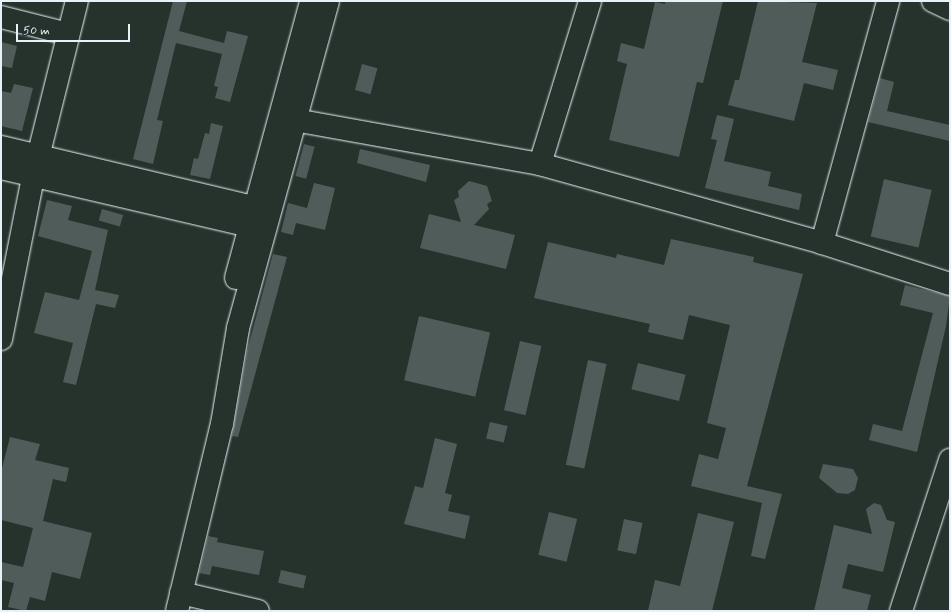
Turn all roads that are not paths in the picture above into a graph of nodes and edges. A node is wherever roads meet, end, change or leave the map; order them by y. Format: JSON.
{"nodes":[{"id":1,"x":77,"y":1,"type":"edge"},
{"id":2,"x":311,"y":1,"type":"edge"},
{"id":3,"x":328,"y":1,"type":"edge"},
{"id":4,"x":590,"y":1,"type":"edge"},
{"id":5,"x":888,"y":1,"type":"edge"},
{"id":6,"x":1,"y":17,"type":"edge"},
{"id":7,"x":68,"y":34,"type":"junction"},
{"id":8,"x":295,"y":120,"type":"junction"},
{"id":9,"x":1,"y":147,"type":"edge"},
{"id":10,"x":540,"y":164,"type":"junction"},
{"id":11,"x":36,"y":167,"type":"junction"},
{"id":12,"x":1,"y":168,"type":"edge"},
{"id":13,"x":258,"y":218,"type":"junction"},
{"id":14,"x":822,"y":243,"type":"junction"},
{"id":15,"x":950,"y":284,"type":"edge"},
{"id":16,"x":1,"y":339,"type":"edge"},
{"id":17,"x":950,"y":460,"type":"edge"},
{"id":18,"x":179,"y":602,"type":"edge"},
{"id":19,"x":162,"y":611,"type":"edge"},
{"id":20,"x":258,"y":611,"type":"edge"},
{"id":21,"x":901,"y":611,"type":"edge"}],
"edges":[{"from":1,"to":7,"type":"street"},
{"from":2,"to":13,"type":"street"},
{"from":3,"to":8,"type":"street"},
{"from":4,"to":10,"type":"street"},
{"from":5,"to":14,"type":"street"},
{"from":6,"to":7,"type":"street"},
{"from":7,"to":11,"type":"street"},
{"from":8,"to":10,"type":"street"},
{"from":8,"to":13,"type":"street"},
{"from":9,"to":11,"type":"street"},
{"from":10,"to":14,"type":"street"},
{"from":11,"to":12,"type":"street"},
{"from":11,"to":13,"type":"street"},
{"from":11,"to":16,"type":"street"},
{"from":13,"to":18,"type":"street"},
{"from":13,"to":19,"type":"street"},
{"from":14,"to":15,"type":"street"},
{"from":17,"to":21,"type":"street"},
{"from":18,"to":20,"type":"street"}]}
